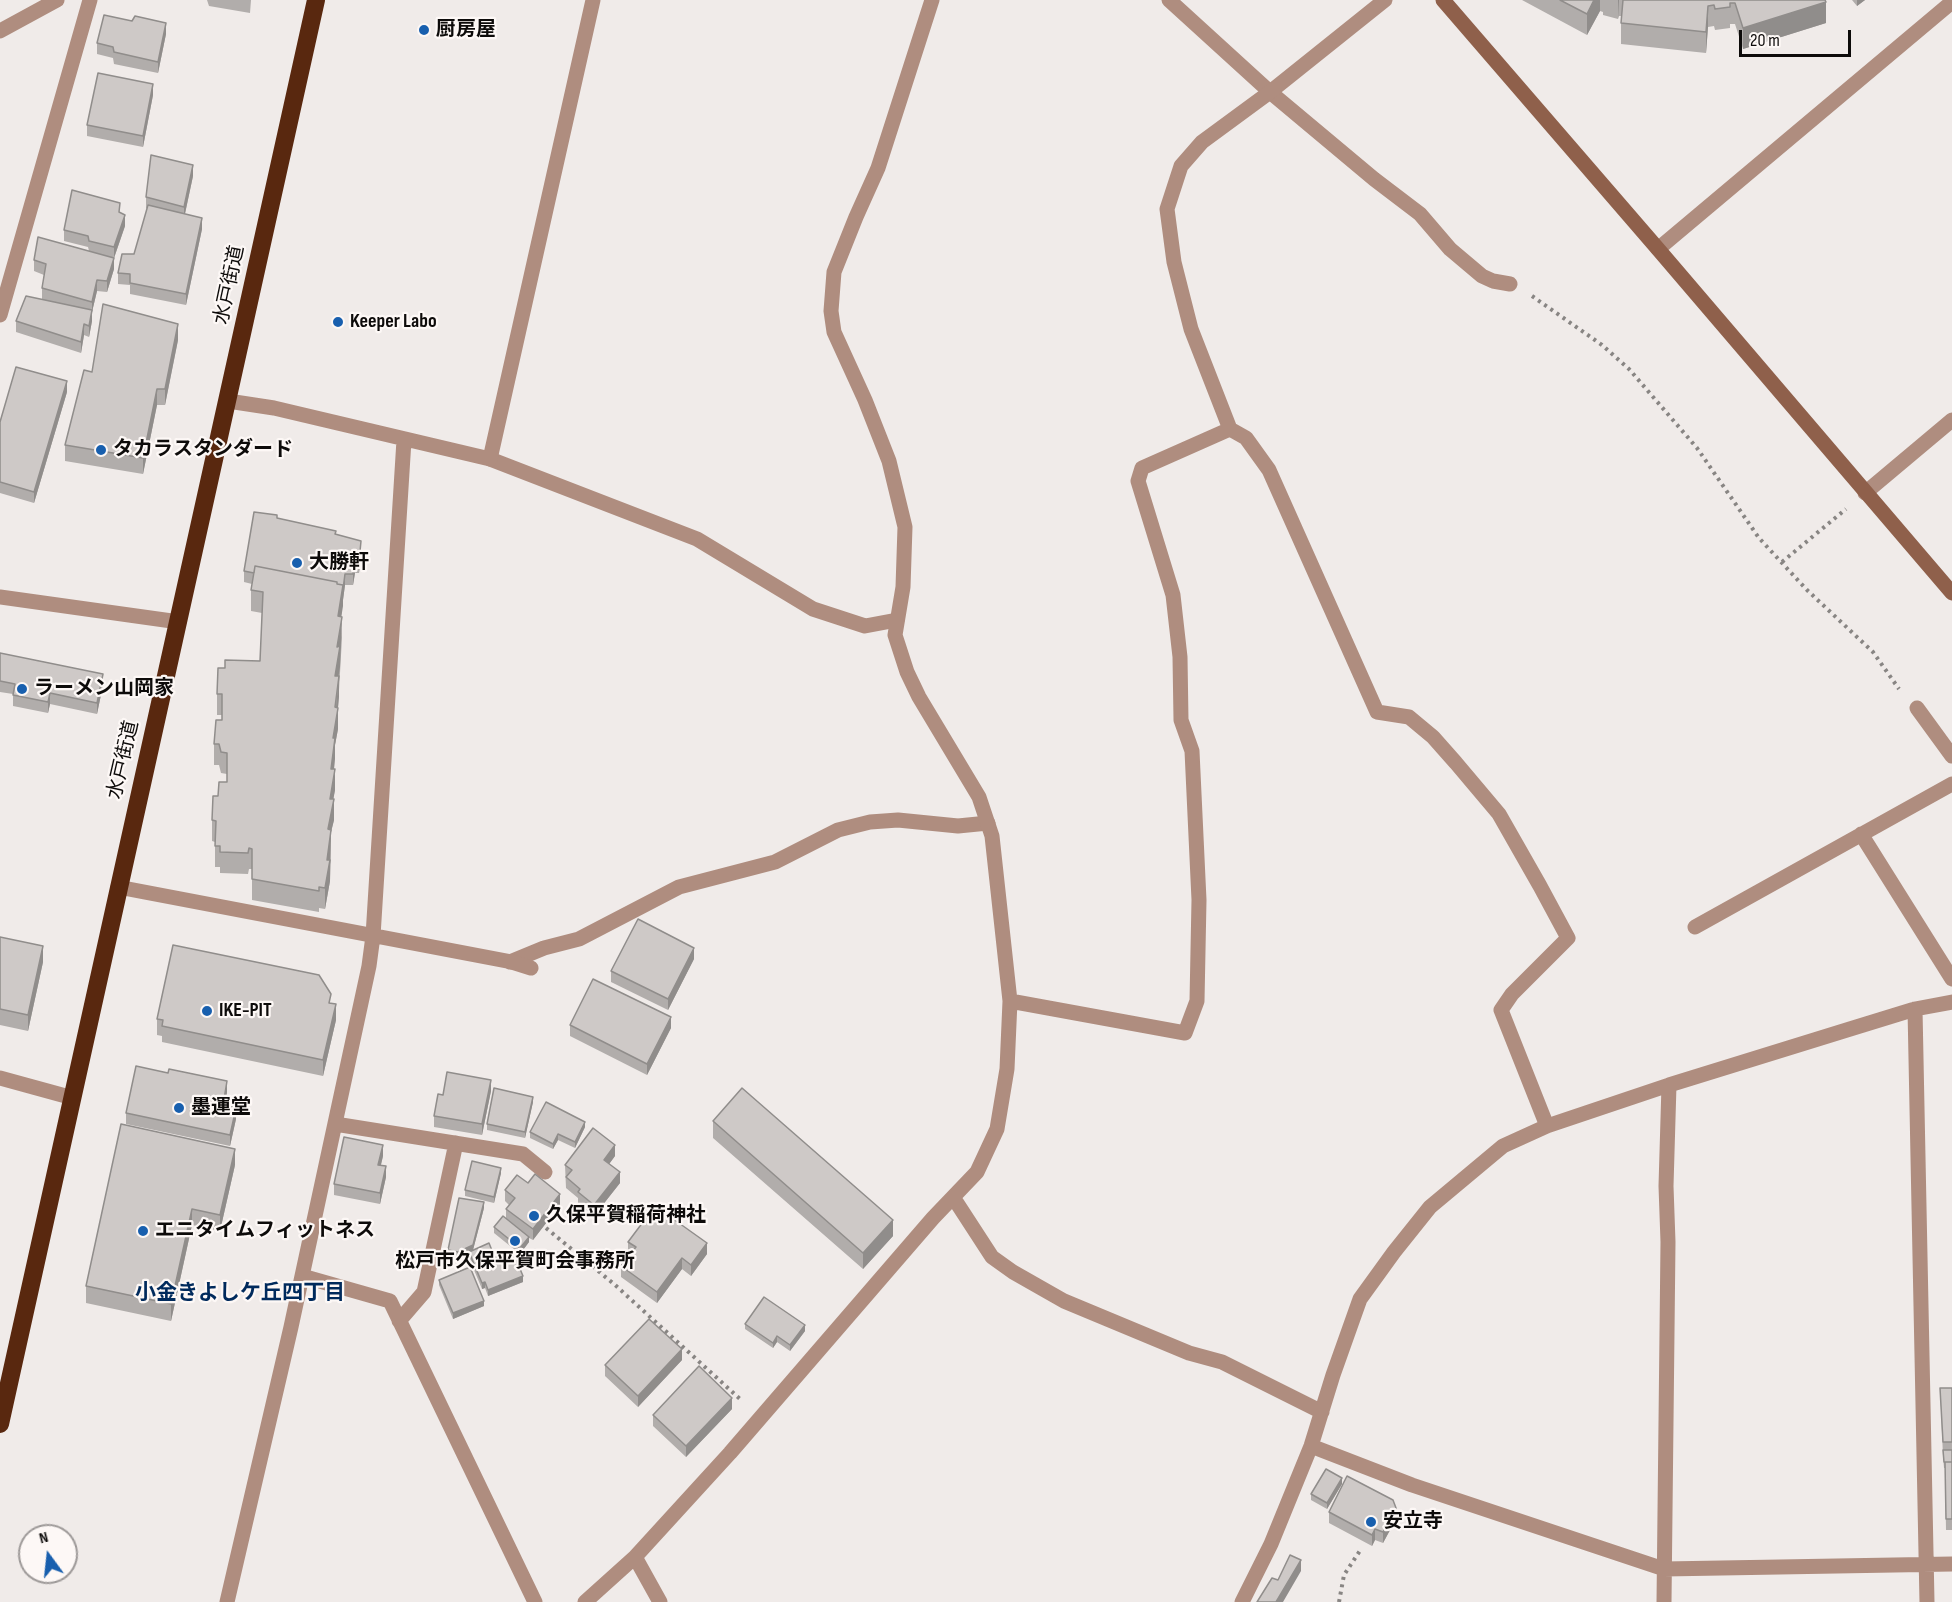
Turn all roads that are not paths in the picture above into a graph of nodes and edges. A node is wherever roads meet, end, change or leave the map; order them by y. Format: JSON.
{"nodes":[{"id":1,"x":57,"y":0,"type":"edge"},
{"id":2,"x":90,"y":0,"type":"edge"},
{"id":3,"x":316,"y":0,"type":"edge"},
{"id":4,"x":593,"y":0,"type":"edge"},
{"id":5,"x":932,"y":0,"type":"edge"},
{"id":6,"x":1168,"y":0,"type":"edge"},
{"id":7,"x":1385,"y":0,"type":"edge"},
{"id":8,"x":1443,"y":0,"type":"edge"},
{"id":9,"x":1952,"y":2,"type":"edge"},
{"id":10,"x":0,"y":31,"type":"edge"},
{"id":11,"x":1270,"y":92,"type":"junction"},
{"id":12,"x":1658,"y":249,"type":"junction"},
{"id":13,"x":1510,"y":284,"type":"road end"},
{"id":14,"x":0,"y":315,"type":"edge"},
{"id":15,"x":228,"y":401,"type":"junction"},
{"id":16,"x":1952,"y":420,"type":"edge"},
{"id":17,"x":1230,"y":429,"type":"junction"},
{"id":18,"x":404,"y":440,"type":"junction"},
{"id":19,"x":490,"y":459,"type":"junction"},
{"id":20,"x":1865,"y":493,"type":"junction"},
{"id":21,"x":1952,"y":593,"type":"edge"},
{"id":22,"x":0,"y":597,"type":"edge"},
{"id":23,"x":897,"y":620,"type":"junction"},
{"id":24,"x":178,"y":622,"type":"junction"},
{"id":25,"x":1917,"y":708,"type":"road end"},
{"id":26,"x":1952,"y":756,"type":"edge"},
{"id":27,"x":1952,"y":784,"type":"edge"},
{"id":28,"x":988,"y":823,"type":"junction"},
{"id":29,"x":1861,"y":834,"type":"junction"},
{"id":30,"x":118,"y":887,"type":"junction"},
{"id":31,"x":1695,"y":927,"type":"dead end"},
{"id":32,"x":373,"y":936,"type":"junction"},
{"id":33,"x":510,"y":962,"type":"junction"},
{"id":34,"x":531,"y":968,"type":"dead end"},
{"id":35,"x":1952,"y":979,"type":"edge"},
{"id":36,"x":1010,"y":1001,"type":"junction"},
{"id":37,"x":1952,"y":1002,"type":"edge"},
{"id":38,"x":1915,"y":1009,"type":"junction"},
{"id":39,"x":0,"y":1078,"type":"edge"},
{"id":40,"x":1669,"y":1085,"type":"junction"},
{"id":41,"x":74,"y":1098,"type":"junction"},
{"id":42,"x":335,"y":1124,"type":"junction"},
{"id":43,"x":1547,"y":1126,"type":"junction"},
{"id":44,"x":456,"y":1143,"type":"junction"},
{"id":45,"x":544,"y":1172,"type":"dead end"},
{"id":46,"x":953,"y":1197,"type":"junction"},
{"id":47,"x":302,"y":1276,"type":"junction"},
{"id":48,"x":399,"y":1321,"type":"junction"},
{"id":49,"x":1322,"y":1412,"type":"junction"},
{"id":50,"x":0,"y":1424,"type":"edge"},
{"id":51,"x":1311,"y":1446,"type":"junction"},
{"id":52,"x":635,"y":1557,"type":"junction"},
{"id":53,"x":1926,"y":1564,"type":"junction"},
{"id":54,"x":1952,"y":1564,"type":"edge"},
{"id":55,"x":1664,"y":1569,"type":"junction"},
{"id":56,"x":227,"y":1602,"type":"edge"},
{"id":57,"x":535,"y":1602,"type":"edge"},
{"id":58,"x":585,"y":1602,"type":"edge"},
{"id":59,"x":660,"y":1602,"type":"edge"},
{"id":60,"x":1242,"y":1602,"type":"edge"},
{"id":61,"x":1664,"y":1602,"type":"edge"},
{"id":62,"x":1927,"y":1602,"type":"edge"}],
"edges":[{"from":1,"to":10,"type":"street"},
{"from":2,"to":14,"type":"street"},
{"from":3,"to":15,"type":"highway","name":"水戸街道"},
{"from":4,"to":19,"type":"street"},
{"from":5,"to":23,"type":"street"},
{"from":6,"to":11,"type":"street"},
{"from":7,"to":11,"type":"street"},
{"from":8,"to":12,"type":"street"},
{"from":9,"to":12,"type":"street"},
{"from":11,"to":13,"type":"street"},
{"from":11,"to":17,"type":"street"},
{"from":12,"to":20,"type":"street"},
{"from":15,"to":18,"type":"street"},
{"from":15,"to":24,"type":"highway","name":"水戸街道"},
{"from":16,"to":20,"type":"street"},
{"from":17,"to":36,"type":"street"},
{"from":17,"to":43,"type":"street"},
{"from":18,"to":19,"type":"street"},
{"from":18,"to":32,"type":"street"},
{"from":19,"to":23,"type":"street"},
{"from":20,"to":21,"type":"street"},
{"from":22,"to":24,"type":"street"},
{"from":23,"to":28,"type":"street"},
{"from":24,"to":30,"type":"highway","name":"水戸街道"},
{"from":25,"to":26,"type":"street"},
{"from":27,"to":29,"type":"street"},
{"from":28,"to":33,"type":"street"},
{"from":28,"to":36,"type":"street"},
{"from":29,"to":31,"type":"street"},
{"from":29,"to":35,"type":"street"},
{"from":30,"to":32,"type":"street"},
{"from":30,"to":41,"type":"highway","name":"水戸街道"},
{"from":32,"to":33,"type":"street"},
{"from":32,"to":42,"type":"street"},
{"from":33,"to":34,"type":"street"},
{"from":36,"to":46,"type":"street"},
{"from":37,"to":38,"type":"street"},
{"from":38,"to":40,"type":"street"},
{"from":38,"to":53,"type":"street"},
{"from":39,"to":41,"type":"street"},
{"from":40,"to":43,"type":"street"},
{"from":40,"to":55,"type":"street"},
{"from":41,"to":50,"type":"highway","name":"水戸街道"},
{"from":42,"to":44,"type":"street"},
{"from":42,"to":47,"type":"street"},
{"from":43,"to":49,"type":"street"},
{"from":44,"to":45,"type":"street"},
{"from":44,"to":48,"type":"street"},
{"from":46,"to":49,"type":"street"},
{"from":46,"to":52,"type":"street"},
{"from":47,"to":48,"type":"street"},
{"from":47,"to":56,"type":"street"},
{"from":48,"to":57,"type":"street"},
{"from":49,"to":51,"type":"street"},
{"from":51,"to":55,"type":"street"},
{"from":51,"to":60,"type":"street"},
{"from":52,"to":58,"type":"street"},
{"from":52,"to":59,"type":"street"},
{"from":53,"to":54,"type":"street"},
{"from":53,"to":55,"type":"street"},
{"from":53,"to":62,"type":"street"},
{"from":55,"to":61,"type":"street"}]}
